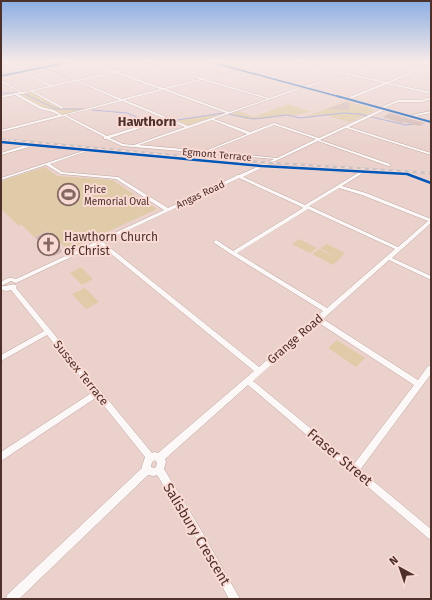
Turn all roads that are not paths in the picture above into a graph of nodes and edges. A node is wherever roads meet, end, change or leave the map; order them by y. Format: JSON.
{"nodes":[{"id":1,"x":16,"y":90,"type":"edge"},
{"id":2,"x":35,"y":90,"type":"edge"},
{"id":3,"x":100,"y":90,"type":"edge"},
{"id":4,"x":164,"y":90,"type":"joint"},
{"id":5,"x":240,"y":90,"type":"edge"},
{"id":6,"x":296,"y":90,"type":"edge"},
{"id":7,"x":312,"y":90,"type":"edge"},
{"id":8,"x":369,"y":90,"type":"edge"},
{"id":9,"x":416,"y":90,"type":"edge"},
{"id":10,"x":429,"y":90,"type":"edge"},
{"id":11,"x":31,"y":91,"type":"junction"},
{"id":12,"x":424,"y":92,"type":"junction"},
{"id":13,"x":21,"y":93,"type":"junction"},
{"id":14,"x":16,"y":94,"type":"junction"},
{"id":15,"x":431,"y":94,"type":"edge"},
{"id":16,"x":1,"y":97,"type":"edge"},
{"id":17,"x":431,"y":98,"type":"edge"},
{"id":18,"x":269,"y":99,"type":"junction"},
{"id":19,"x":348,"y":99,"type":"junction"},
{"id":20,"x":125,"y":100,"type":"junction"},
{"id":21,"x":62,"y":108,"type":"dead end"},
{"id":22,"x":382,"y":108,"type":"junction"},
{"id":23,"x":431,"y":112,"type":"edge"},
{"id":24,"x":229,"y":113,"type":"junction"},
{"id":25,"x":64,"y":116,"type":"junction"},
{"id":26,"x":410,"y":116,"type":"junction"},
{"id":27,"x":211,"y":119,"type":"junction"},
{"id":28,"x":431,"y":122,"type":"edge"},
{"id":29,"x":151,"y":124,"type":"dead end"},
{"id":30,"x":187,"y":127,"type":"junction"},
{"id":31,"x":346,"y":127,"type":"junction"},
{"id":32,"x":1,"y":132,"type":"edge"},
{"id":33,"x":251,"y":134,"type":"junction"},
{"id":34,"x":105,"y":138,"type":"junction"},
{"id":35,"x":318,"y":140,"type":"junction"},
{"id":36,"x":1,"y":142,"type":"edge"},
{"id":37,"x":30,"y":145,"type":"junction"},
{"id":38,"x":133,"y":147,"type":"junction"},
{"id":39,"x":88,"y":151,"type":"junction"},
{"id":40,"x":206,"y":152,"type":"junction"},
{"id":41,"x":1,"y":154,"type":"edge"},
{"id":42,"x":431,"y":154,"type":"edge"},
{"id":43,"x":276,"y":158,"type":"junction"},
{"id":44,"x":47,"y":164,"type":"junction"},
{"id":45,"x":389,"y":165,"type":"dead end"},
{"id":46,"x":261,"y":166,"type":"junction"},
{"id":47,"x":362,"y":172,"type":"junction"},
{"id":48,"x":238,"y":176,"type":"junction"},
{"id":49,"x":1,"y":179,"type":"edge"},
{"id":50,"x":431,"y":183,"type":"edge"},
{"id":51,"x":338,"y":186,"type":"junction"},
{"id":52,"x":306,"y":207,"type":"junction"},
{"id":53,"x":167,"y":210,"type":"junction"},
{"id":54,"x":431,"y":221,"type":"edge"},
{"id":55,"x":99,"y":242,"type":"junction"},
{"id":56,"x":216,"y":242,"type":"dead end"},
{"id":57,"x":399,"y":249,"type":"junction"},
{"id":58,"x":233,"y":253,"type":"junction"},
{"id":59,"x":389,"y":258,"type":"junction"},
{"id":60,"x":1,"y":275,"type":"edge"},
{"id":61,"x":431,"y":278,"type":"edge"},
{"id":62,"x":3,"y":282,"type":"edge"},
{"id":63,"x":14,"y":284,"type":"junction"},
{"id":64,"x":1,"y":288,"type":"edge"},
{"id":65,"x":327,"y":311,"type":"junction"},
{"id":66,"x":318,"y":319,"type":"junction"},
{"id":67,"x":48,"y":332,"type":"junction"},
{"id":68,"x":1,"y":358,"type":"edge"},
{"id":69,"x":431,"y":368,"type":"edge"},
{"id":70,"x":258,"y":371,"type":"junction"},
{"id":71,"x":248,"y":381,"type":"junction"},
{"id":72,"x":419,"y":384,"type":"junction"},
{"id":73,"x":97,"y":393,"type":"junction"},
{"id":74,"x":1,"y":457,"type":"edge"},
{"id":75,"x":155,"y":458,"type":"junction"},
{"id":76,"x":147,"y":470,"type":"junction"},
{"id":77,"x":159,"y":470,"type":"junction"},
{"id":78,"x":355,"y":470,"type":"junction"},
{"id":79,"x":431,"y":535,"type":"edge"},
{"id":80,"x":11,"y":599,"type":"edge"},
{"id":81,"x":234,"y":599,"type":"edge"}],
"edges":[{"from":1,"to":13,"type":"street"},
{"from":2,"to":11,"type":"street"},
{"from":3,"to":20,"type":"street"},
{"from":4,"to":20,"type":"street"},
{"from":4,"to":24,"type":"street"},
{"from":5,"to":18,"type":"street"},
{"from":6,"to":18,"type":"street"},
{"from":7,"to":19,"type":"main road"},
{"from":8,"to":19,"type":"street"},
{"from":9,"to":12,"type":"street"},
{"from":10,"to":12,"type":"street"},
{"from":11,"to":13,"type":"street"},
{"from":11,"to":21,"type":"street"},
{"from":12,"to":15,"type":"street"},
{"from":13,"to":14,"type":"street"},
{"from":14,"to":16,"type":"street"},
{"from":14,"to":25,"type":"street"},
{"from":17,"to":22,"type":"street","name":"Angas Road"},
{"from":18,"to":24,"type":"street"},
{"from":19,"to":22,"type":"main road"},
{"from":20,"to":25,"type":"street"},
{"from":20,"to":30,"type":"street"},
{"from":22,"to":26,"type":"main road"},
{"from":22,"to":31,"type":"street","name":"Angas Road"},
{"from":23,"to":26,"type":"street"},
{"from":24,"to":27,"type":"street"},
{"from":25,"to":32,"type":"street"},
{"from":25,"to":34,"type":"street"},
{"from":26,"to":28,"type":"main road"},
{"from":27,"to":30,"type":"street"},
{"from":27,"to":33,"type":"street"},
{"from":29,"to":34,"type":"street"},
{"from":30,"to":38,"type":"street"},
{"from":31,"to":35,"type":"street","name":"Angas Road"},
{"from":31,"to":42,"type":"street"},
{"from":33,"to":35,"type":"street"},
{"from":33,"to":40,"type":"street"},
{"from":34,"to":38,"type":"street"},
{"from":35,"to":43,"type":"street","name":"Angas Road"},
{"from":35,"to":45,"type":"street"},
{"from":36,"to":37,"type":"street","name":"Egmont Terrace"},
{"from":37,"to":39,"type":"street","name":"Egmont Terrace"},
{"from":37,"to":41,"type":"street"},
{"from":38,"to":40,"type":"street"},
{"from":39,"to":44,"type":"street"},
{"from":39,"to":46,"type":"street","name":"Egmont Terrace"},
{"from":40,"to":43,"type":"street"},
{"from":43,"to":46,"type":"street","name":"Angas Road"},
{"from":44,"to":49,"type":"street"},
{"from":44,"to":53,"type":"street"},
{"from":46,"to":47,"type":"street","name":"Egmont Terrace"},
{"from":46,"to":48,"type":"street","name":"Angas Road"},
{"from":47,"to":50,"type":"street","name":"Egmont Terrace"},
{"from":47,"to":51,"type":"street"},
{"from":48,"to":52,"type":"street"},
{"from":48,"to":53,"type":"street","name":"Angas Road"},
{"from":51,"to":52,"type":"street"},
{"from":51,"to":54,"type":"street"},
{"from":52,"to":57,"type":"street"},
{"from":52,"to":58,"type":"street"},
{"from":53,"to":55,"type":"street","name":"Angas Road"},
{"from":54,"to":57,"type":"street","name":"Grange Road"},
{"from":55,"to":63,"type":"street","name":"Angas Road"},
{"from":55,"to":70,"type":"street"},
{"from":56,"to":58,"type":"street"},
{"from":57,"to":59,"type":"street","name":"Grange Road"},
{"from":58,"to":65,"type":"street"},
{"from":59,"to":61,"type":"street"},
{"from":59,"to":65,"type":"street","name":"Grange Road"},
{"from":60,"to":62,"type":"street"},
{"from":62,"to":63,"type":"street"},
{"from":63,"to":64,"type":"street"},
{"from":63,"to":67,"type":"street","name":"Sussex Terrace"},
{"from":65,"to":66,"type":"street","name":"Grange Road"},
{"from":66,"to":70,"type":"street","name":"Grange Road"},
{"from":66,"to":72,"type":"street"},
{"from":67,"to":68,"type":"street"},
{"from":67,"to":73,"type":"street","name":"Sussex Terrace"},
{"from":69,"to":72,"type":"street"},
{"from":70,"to":71,"type":"street","name":"Grange Road"},
{"from":71,"to":75,"type":"street","name":"Grange Road"},
{"from":71,"to":78,"type":"street","name":"Fraser Street"},
{"from":72,"to":78,"type":"street"},
{"from":73,"to":74,"type":"street"},
{"from":73,"to":75,"type":"street","name":"Sussex Terrace"},
{"from":75,"to":76,"type":"street"},
{"from":75,"to":77,"type":"street"},
{"from":76,"to":77,"type":"street"},
{"from":76,"to":80,"type":"street"},
{"from":77,"to":81,"type":"street","name":"Salisbury Crescent"},
{"from":78,"to":79,"type":"street","name":"Fraser Street"}]}
